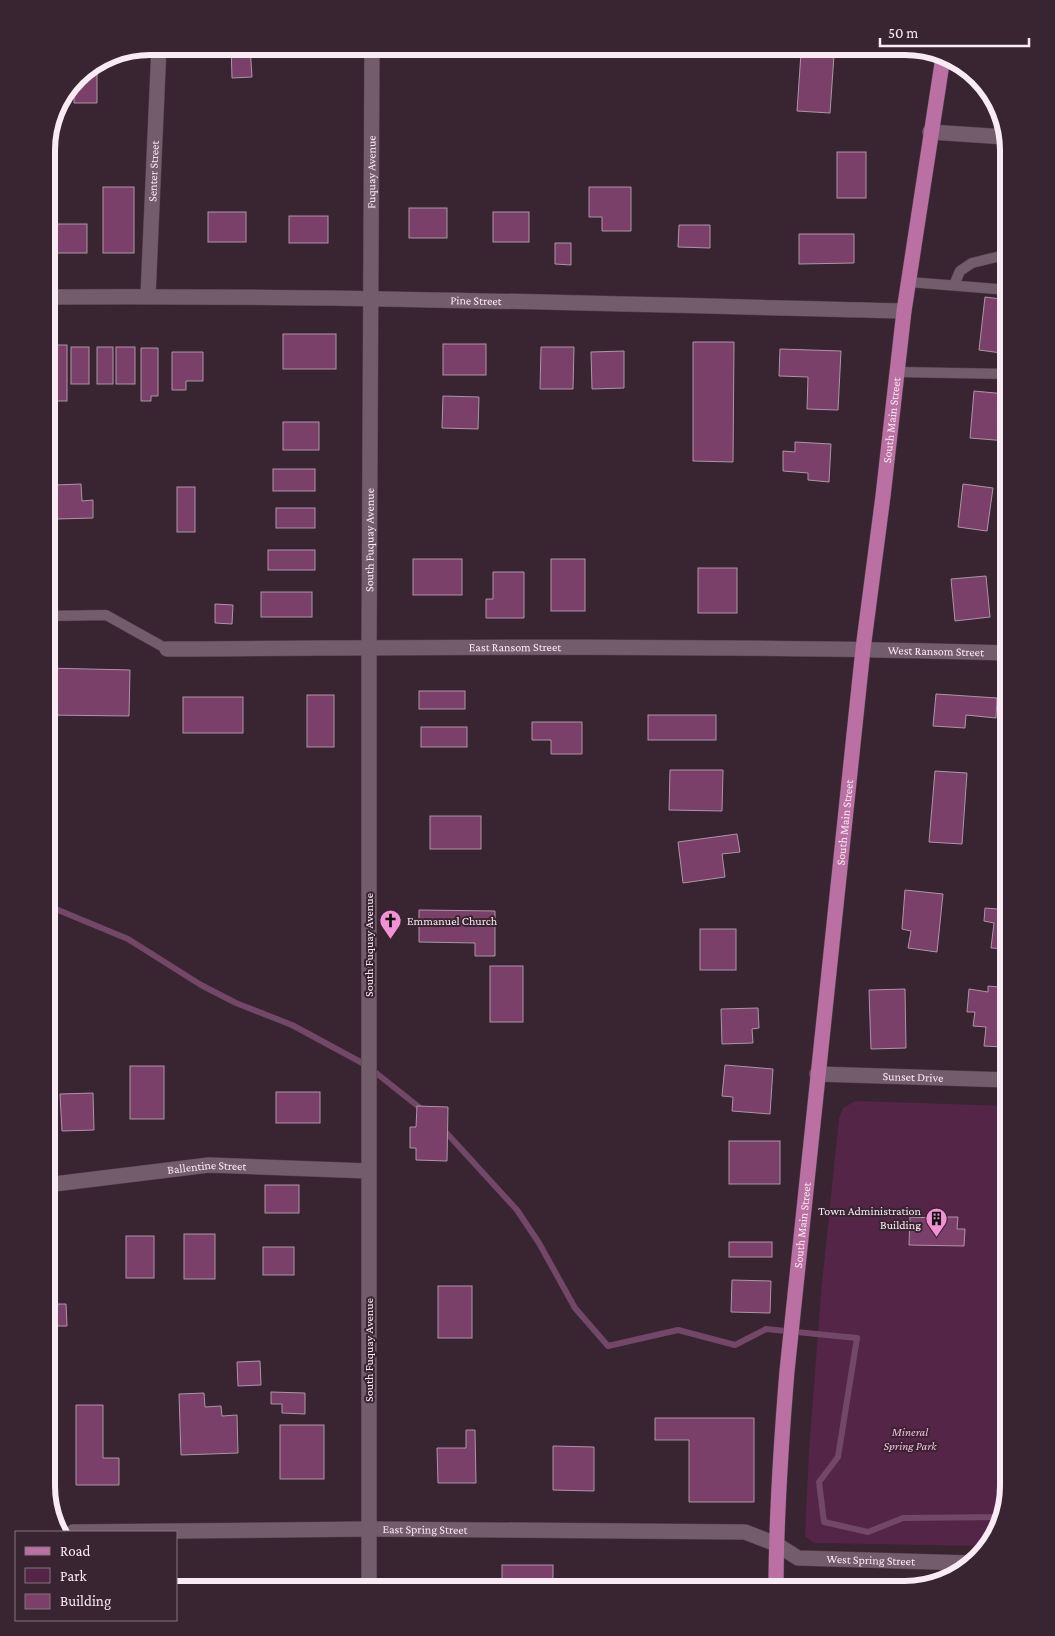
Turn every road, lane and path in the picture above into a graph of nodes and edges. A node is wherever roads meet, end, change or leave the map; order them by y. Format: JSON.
{"nodes":[{"id":1,"x":159,"y":55,"type":"edge"},
{"id":2,"x":372,"y":55,"type":"edge"},
{"id":3,"x":942,"y":63,"type":"edge"},
{"id":4,"x":930,"y":132,"type":"junction"},
{"id":5,"x":999,"y":137,"type":"edge"},
{"id":6,"x":1000,"y":256,"type":"edge"},
{"id":7,"x":909,"y":282,"type":"junction"},
{"id":8,"x":954,"y":285,"type":"junction"},
{"id":9,"x":1000,"y":289,"type":"edge"},
{"id":10,"x":148,"y":296,"type":"junction"},
{"id":11,"x":55,"y":297,"type":"edge"},
{"id":12,"x":370,"y":300,"type":"junction"},
{"id":13,"x":904,"y":311,"type":"junction"},
{"id":14,"x":897,"y":372,"type":"junction"},
{"id":15,"x":1000,"y":374,"type":"edge"},
{"id":16,"x":55,"y":616,"type":"edge"},
{"id":17,"x":369,"y":648,"type":"junction"},
{"id":18,"x":863,"y":649,"type":"junction"},
{"id":19,"x":167,"y":650,"type":"joint"},
{"id":20,"x":1000,"y":653,"type":"edge"},
{"id":21,"x":817,"y":1074,"type":"junction"},
{"id":22,"x":1000,"y":1080,"type":"edge"},
{"id":23,"x":369,"y":1171,"type":"junction"},
{"id":24,"x":55,"y":1184,"type":"edge"},
{"id":25,"x":369,"y":1529,"type":"junction"},
{"id":26,"x":172,"y":1531,"type":"edge"},
{"id":27,"x":776,"y":1544,"type":"junction"},
{"id":28,"x":961,"y":1563,"type":"edge"},
{"id":29,"x":369,"y":1581,"type":"edge"},
{"id":30,"x":776,"y":1581,"type":"edge"}],
"edges":[{"from":1,"to":10,"type":"street","name":"Senter Street"},
{"from":2,"to":12,"type":"street","name":"Fuquay Avenue"},
{"from":3,"to":4,"type":"main road","name":"South Main Street"},
{"from":4,"to":5,"type":"street"},
{"from":4,"to":7,"type":"main road","name":"South Main Street"},
{"from":6,"to":8,"type":"lane"},
{"from":7,"to":8,"type":"lane"},
{"from":7,"to":13,"type":"main road","name":"South Main Street"},
{"from":8,"to":9,"type":"lane"},
{"from":10,"to":11,"type":"street","name":"Pine Street"},
{"from":10,"to":12,"type":"street","name":"Pine Street"},
{"from":12,"to":13,"type":"street","name":"Pine Street"},
{"from":12,"to":17,"type":"street","name":"South Fuquay Avenue"},
{"from":13,"to":14,"type":"main road","name":"South Main Street"},
{"from":14,"to":15,"type":"lane"},
{"from":14,"to":18,"type":"main road","name":"South Main Street"},
{"from":16,"to":19,"type":"lane"},
{"from":17,"to":18,"type":"street","name":"East Ransom Street"},
{"from":17,"to":19,"type":"street","name":"East Ransom Street"},
{"from":17,"to":23,"type":"street","name":"South Fuquay Avenue"},
{"from":18,"to":20,"type":"street","name":"West Ransom Street"},
{"from":18,"to":21,"type":"main road","name":"South Main Street"},
{"from":21,"to":22,"type":"street","name":"Sunset Drive"},
{"from":21,"to":27,"type":"main road","name":"South Main Street"},
{"from":23,"to":24,"type":"street","name":"Ballentine Street"},
{"from":23,"to":25,"type":"street","name":"South Fuquay Avenue"},
{"from":25,"to":26,"type":"street","name":"East Spring Street"},
{"from":25,"to":27,"type":"street","name":"East Spring Street"},
{"from":25,"to":29,"type":"street","name":"South Fuquay Avenue"},
{"from":27,"to":28,"type":"street","name":"West Spring Street"},
{"from":27,"to":30,"type":"main road","name":"South Main Street"}]}
